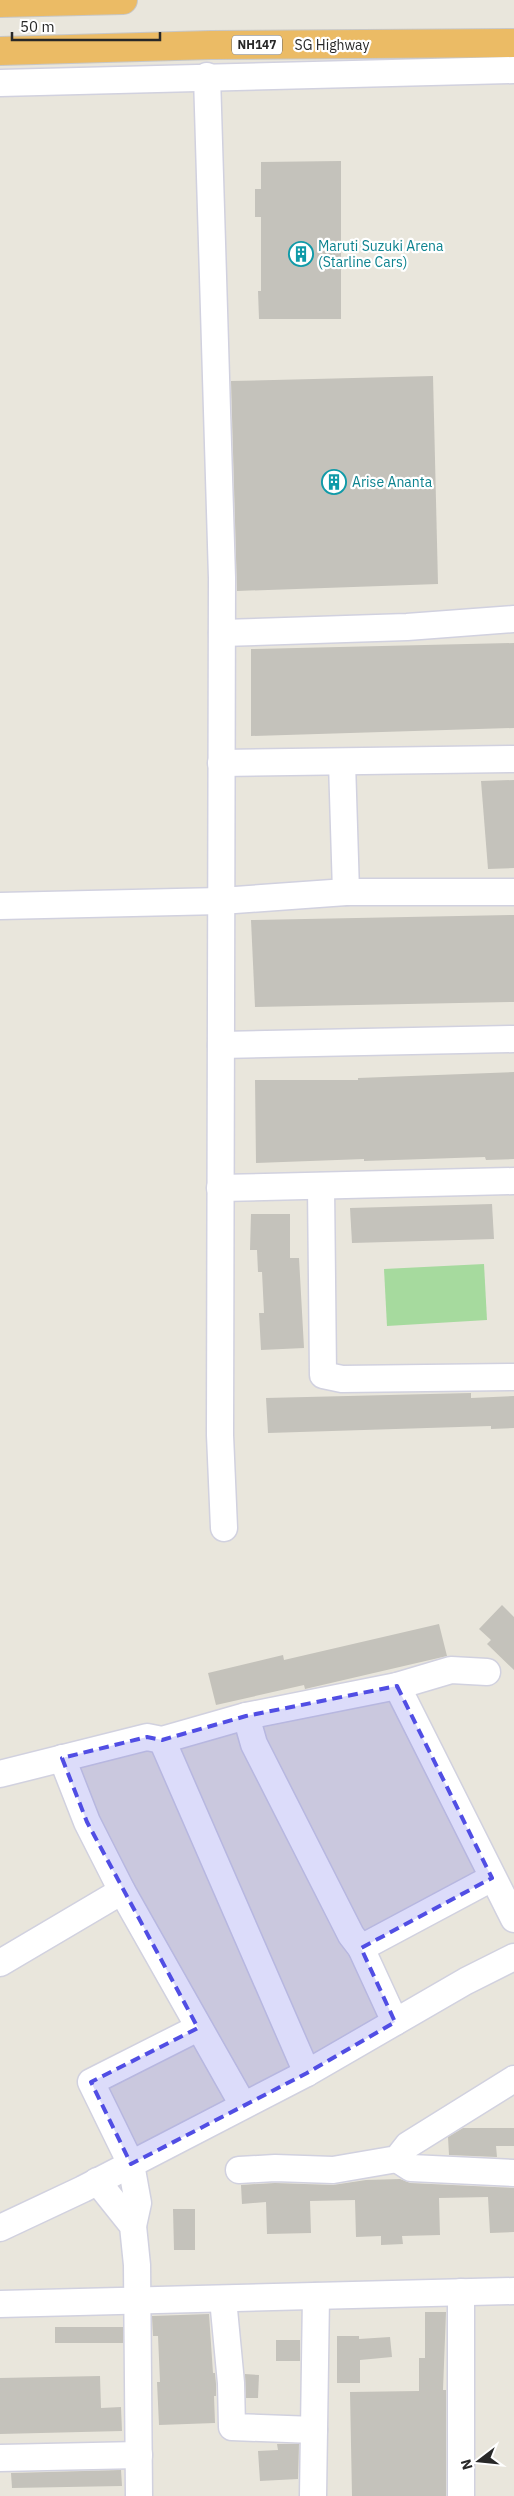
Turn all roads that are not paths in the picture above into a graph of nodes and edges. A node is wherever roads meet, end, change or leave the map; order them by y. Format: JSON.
{"nodes":[{"id":1,"x":123,"y":0,"type":"edge"},
{"id":2,"x":0,"y":3,"type":"edge"},
{"id":3,"x":514,"y":43,"type":"edge"},
{"id":4,"x":0,"y":51,"type":"edge"},
{"id":5,"x":514,"y":70,"type":"edge"},
{"id":6,"x":207,"y":76,"type":"junction"},
{"id":7,"x":0,"y":83,"type":"edge"},
{"id":8,"x":514,"y":619,"type":"edge"},
{"id":9,"x":222,"y":632,"type":"junction"},
{"id":10,"x":514,"y":759,"type":"edge"},
{"id":11,"x":342,"y":762,"type":"junction"},
{"id":12,"x":221,"y":763,"type":"junction"},
{"id":13,"x":346,"y":892,"type":"junction"},
{"id":14,"x":514,"y":892,"type":"edge"},
{"id":15,"x":221,"y":901,"type":"junction"},
{"id":16,"x":0,"y":906,"type":"edge"},
{"id":17,"x":514,"y":1039,"type":"edge"},
{"id":18,"x":221,"y":1045,"type":"junction"},
{"id":19,"x":514,"y":1181,"type":"edge"},
{"id":20,"x":321,"y":1186,"type":"junction"},
{"id":21,"x":220,"y":1188,"type":"junction"},
{"id":22,"x":514,"y":1377,"type":"edge"},
{"id":23,"x":224,"y":1528,"type":"dead end"},
{"id":24,"x":487,"y":1672,"type":"dead end"},
{"id":25,"x":397,"y":1686,"type":"junction"},
{"id":26,"x":246,"y":1716,"type":"junction"},
{"id":27,"x":162,"y":1740,"type":"junction"},
{"id":28,"x":62,"y":1758,"type":"junction"},
{"id":29,"x":0,"y":1774,"type":"edge"},
{"id":30,"x":492,"y":1878,"type":"junction"},
{"id":31,"x":122,"y":1891,"type":"junction"},
{"id":32,"x":514,"y":1920,"type":"edge"},
{"id":33,"x":361,"y":1948,"type":"junction"},
{"id":34,"x":514,"y":1957,"type":"edge"},
{"id":35,"x":0,"y":1963,"type":"edge"},
{"id":36,"x":395,"y":2022,"type":"junction"},
{"id":37,"x":198,"y":2028,"type":"junction"},
{"id":38,"x":307,"y":2073,"type":"junction"},
{"id":39,"x":514,"y":2079,"type":"edge"},
{"id":40,"x":244,"y":2105,"type":"junction"},
{"id":41,"x":397,"y":2159,"type":"junction"},
{"id":42,"x":131,"y":2164,"type":"junction"},
{"id":43,"x":239,"y":2170,"type":"dead end"},
{"id":44,"x":514,"y":2173,"type":"edge"},
{"id":45,"x":97,"y":2181,"type":"junction"},
{"id":46,"x":133,"y":2226,"type":"junction"},
{"id":47,"x":0,"y":2228,"type":"edge"},
{"id":48,"x":514,"y":2291,"type":"edge"},
{"id":49,"x":461,"y":2292,"type":"junction"},
{"id":50,"x":316,"y":2296,"type":"junction"},
{"id":51,"x":224,"y":2298,"type":"junction"},
{"id":52,"x":137,"y":2301,"type":"junction"},
{"id":53,"x":0,"y":2304,"type":"edge"},
{"id":54,"x":314,"y":2430,"type":"junction"},
{"id":55,"x":139,"y":2455,"type":"junction"},
{"id":56,"x":0,"y":2458,"type":"edge"},
{"id":57,"x":139,"y":2496,"type":"edge"},
{"id":58,"x":313,"y":2496,"type":"edge"},
{"id":59,"x":461,"y":2496,"type":"edge"}],
"edges":[{"from":1,"to":2,"type":"highway"},
{"from":3,"to":4,"type":"highway","name":"SG Highway","number":"NH147"},
{"from":5,"to":6,"type":"street"},
{"from":6,"to":7,"type":"street"},
{"from":6,"to":9,"type":"street"},
{"from":8,"to":9,"type":"street"},
{"from":9,"to":12,"type":"street"},
{"from":10,"to":11,"type":"street"},
{"from":11,"to":12,"type":"street"},
{"from":11,"to":13,"type":"street"},
{"from":12,"to":15,"type":"street"},
{"from":13,"to":14,"type":"street"},
{"from":13,"to":15,"type":"street"},
{"from":15,"to":16,"type":"street"},
{"from":15,"to":18,"type":"street"},
{"from":17,"to":18,"type":"street"},
{"from":18,"to":21,"type":"street"},
{"from":19,"to":20,"type":"street"},
{"from":20,"to":21,"type":"street"},
{"from":20,"to":22,"type":"street"},
{"from":21,"to":23,"type":"street"},
{"from":24,"to":25,"type":"street"},
{"from":25,"to":26,"type":"street"},
{"from":25,"to":30,"type":"street"},
{"from":26,"to":27,"type":"street"},
{"from":26,"to":33,"type":"street"},
{"from":27,"to":28,"type":"street"},
{"from":27,"to":38,"type":"street"},
{"from":28,"to":29,"type":"street"},
{"from":28,"to":31,"type":"street"},
{"from":30,"to":32,"type":"street"},
{"from":30,"to":33,"type":"street"},
{"from":31,"to":35,"type":"street"},
{"from":31,"to":37,"type":"street"},
{"from":33,"to":36,"type":"street"},
{"from":34,"to":36,"type":"street"},
{"from":36,"to":38,"type":"street"},
{"from":37,"to":40,"type":"street"},
{"from":37,"to":42,"type":"street"},
{"from":38,"to":40,"type":"street"},
{"from":39,"to":41,"type":"street"},
{"from":40,"to":42,"type":"street"},
{"from":41,"to":43,"type":"street"},
{"from":41,"to":44,"type":"street"},
{"from":42,"to":45,"type":"street"},
{"from":42,"to":46,"type":"street"},
{"from":45,"to":46,"type":"street"},
{"from":45,"to":47,"type":"street"},
{"from":46,"to":52,"type":"street"},
{"from":48,"to":49,"type":"street"},
{"from":49,"to":50,"type":"street"},
{"from":49,"to":59,"type":"street"},
{"from":50,"to":51,"type":"street"},
{"from":50,"to":54,"type":"street"},
{"from":51,"to":52,"type":"street"},
{"from":51,"to":54,"type":"street"},
{"from":52,"to":53,"type":"street"},
{"from":52,"to":55,"type":"street"},
{"from":54,"to":58,"type":"street"},
{"from":55,"to":56,"type":"street"},
{"from":55,"to":57,"type":"street"}]}
